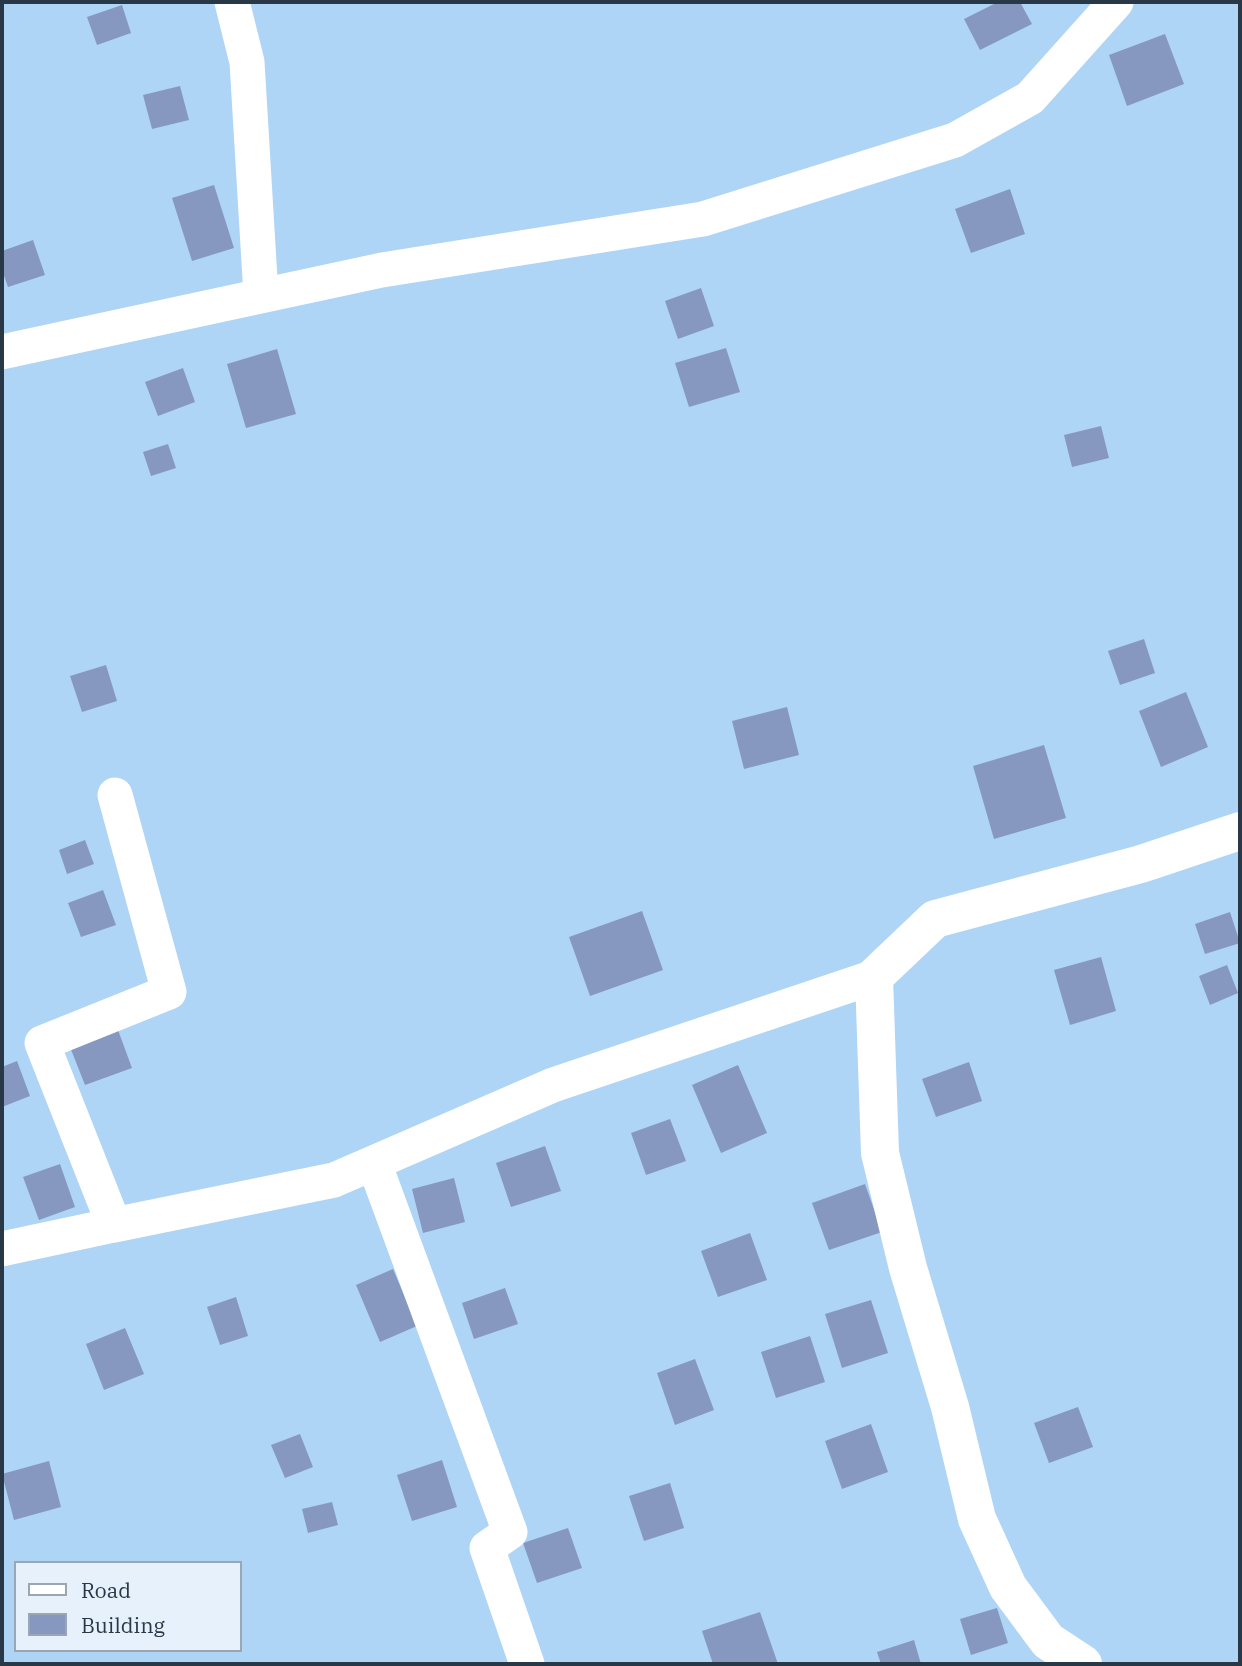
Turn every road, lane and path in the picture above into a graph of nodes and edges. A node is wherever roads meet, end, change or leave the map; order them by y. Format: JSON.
{"nodes":[{"id":1,"x":232,"y":2,"type":"edge"},
{"id":2,"x":1116,"y":2,"type":"edge"},
{"id":3,"x":261,"y":296,"type":"junction"},
{"id":4,"x":2,"y":352,"type":"edge"},
{"id":5,"x":115,"y":795,"type":"dead end"},
{"id":6,"x":1240,"y":831,"type":"edge"},
{"id":7,"x":874,"y":977,"type":"junction"},
{"id":8,"x":374,"y":1163,"type":"junction"},
{"id":9,"x":114,"y":1225,"type":"junction"},
{"id":10,"x":2,"y":1249,"type":"edge"},
{"id":11,"x":527,"y":1664,"type":"edge"},
{"id":12,"x":1083,"y":1664,"type":"edge"}],
"edges":[{"from":1,"to":3,"type":"street"},
{"from":2,"to":3,"type":"street"},
{"from":3,"to":4,"type":"street"},
{"from":5,"to":9,"type":"street"},
{"from":6,"to":7,"type":"main road"},
{"from":7,"to":8,"type":"street"},
{"from":7,"to":12,"type":"main road"},
{"from":8,"to":9,"type":"street"},
{"from":8,"to":11,"type":"street"},
{"from":9,"to":10,"type":"street"}]}
